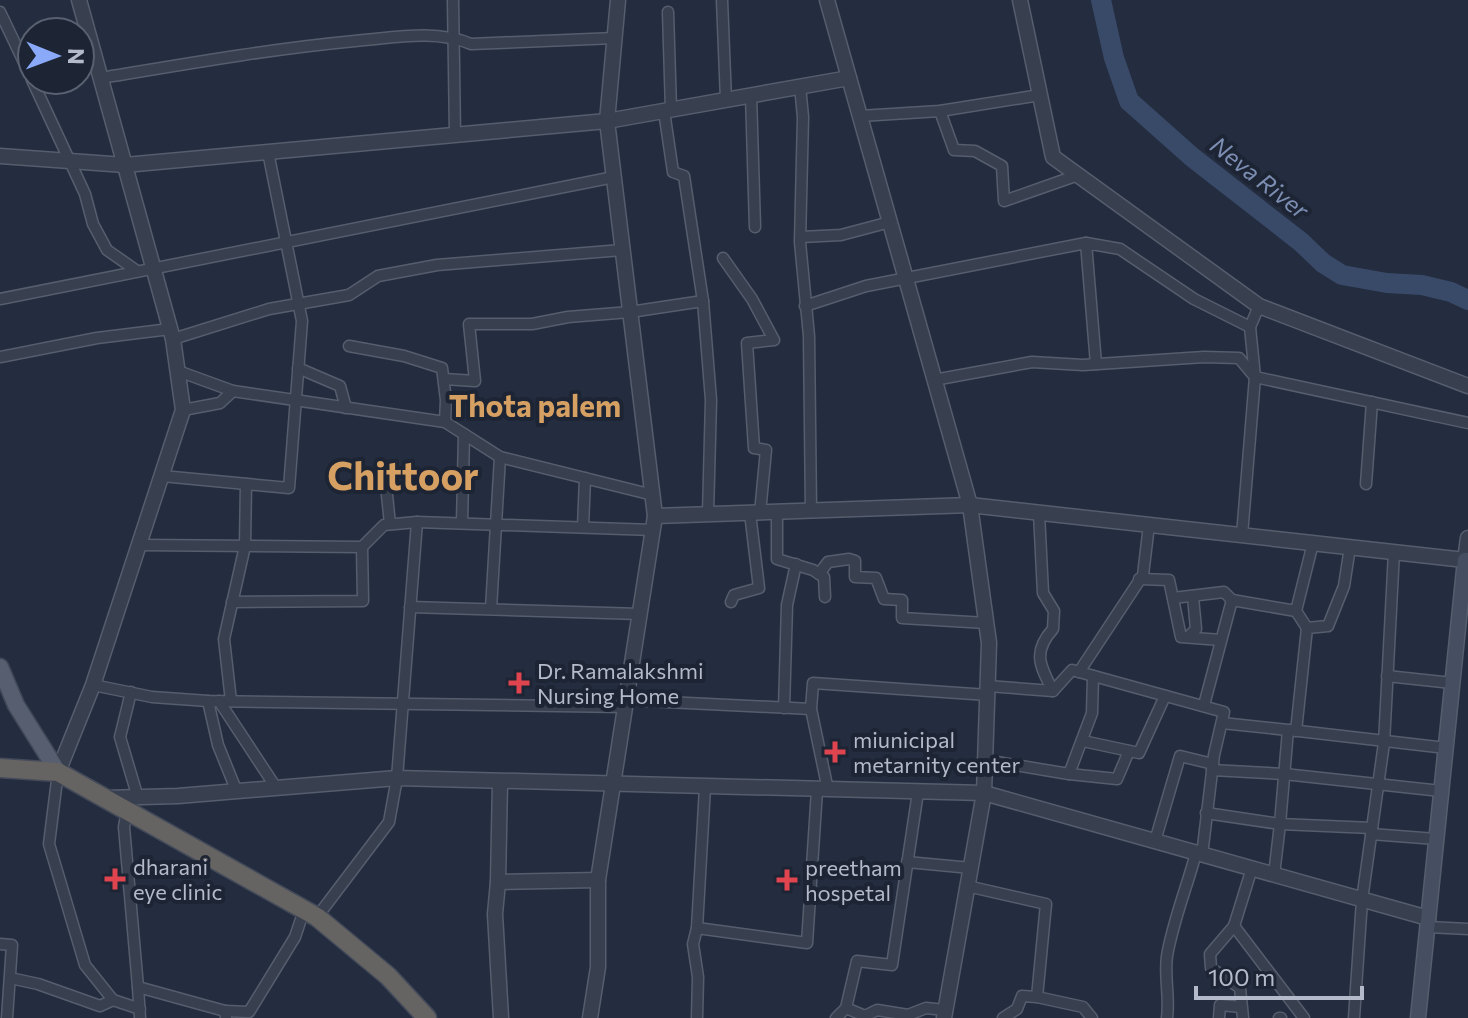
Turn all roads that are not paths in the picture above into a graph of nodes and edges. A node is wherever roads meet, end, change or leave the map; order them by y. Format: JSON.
{"nodes":[{"id":1,"x":79,"y":0,"type":"edge"},
{"id":2,"x":453,"y":0,"type":"edge"},
{"id":3,"x":618,"y":0,"type":"edge"},
{"id":4,"x":722,"y":0,"type":"edge"},
{"id":5,"x":827,"y":0,"type":"edge"},
{"id":6,"x":1020,"y":0,"type":"edge"},
{"id":7,"x":0,"y":12,"type":"edge"},
{"id":8,"x":668,"y":12,"type":"dead end"},
{"id":9,"x":454,"y":37,"type":"junction"},
{"id":10,"x":615,"y":38,"type":"junction"},
{"id":11,"x":16,"y":46,"type":"edge"},
{"id":12,"x":101,"y":78,"type":"junction"},
{"id":13,"x":849,"y":78,"type":"junction"},
{"id":14,"x":800,"y":86,"type":"junction"},
{"id":15,"x":751,"y":95,"type":"junction"},
{"id":16,"x":1040,"y":95,"type":"junction"},
{"id":17,"x":39,"y":96,"type":"edge"},
{"id":18,"x":726,"y":100,"type":"junction"},
{"id":19,"x":668,"y":110,"type":"junction"},
{"id":20,"x":940,"y":111,"type":"junction"},
{"id":21,"x":860,"y":116,"type":"junction"},
{"id":22,"x":607,"y":121,"type":"junction"},
{"id":23,"x":455,"y":135,"type":"junction"},
{"id":24,"x":268,"y":152,"type":"junction"},
{"id":25,"x":0,"y":156,"type":"edge"},
{"id":26,"x":69,"y":161,"type":"junction"},
{"id":27,"x":125,"y":165,"type":"junction"},
{"id":28,"x":1078,"y":175,"type":"junction"},
{"id":29,"x":614,"y":177,"type":"junction"},
{"id":30,"x":890,"y":222,"type":"junction"},
{"id":31,"x":755,"y":227,"type":"dead end"},
{"id":32,"x":801,"y":237,"type":"junction"},
{"id":33,"x":286,"y":243,"type":"junction"},
{"id":34,"x":1086,"y":243,"type":"junction"},
{"id":35,"x":622,"y":250,"type":"junction"},
{"id":36,"x":723,"y":258,"type":"dead end"},
{"id":37,"x":153,"y":267,"type":"junction"},
{"id":38,"x":137,"y":271,"type":"junction"},
{"id":39,"x":906,"y":280,"type":"junction"},
{"id":40,"x":0,"y":299,"type":"edge"},
{"id":41,"x":703,"y":301,"type":"junction"},
{"id":42,"x":298,"y":304,"type":"junction"},
{"id":43,"x":805,"y":306,"type":"junction"},
{"id":44,"x":1259,"y":306,"type":"junction"},
{"id":45,"x":630,"y":312,"type":"junction"},
{"id":46,"x":1250,"y":327,"type":"junction"},
{"id":47,"x":172,"y":334,"type":"junction"},
{"id":48,"x":349,"y":346,"type":"dead end"},
{"id":49,"x":0,"y":357,"type":"edge"},
{"id":50,"x":1096,"y":364,"type":"junction"},
{"id":51,"x":298,"y":368,"type":"junction"},
{"id":52,"x":178,"y":371,"type":"junction"},
{"id":53,"x":1255,"y":377,"type":"junction"},
{"id":54,"x":444,"y":379,"type":"junction"},
{"id":55,"x":934,"y":380,"type":"junction"},
{"id":56,"x":1468,"y":386,"type":"edge"},
{"id":57,"x":233,"y":391,"type":"junction"},
{"id":58,"x":295,"y":401,"type":"junction"},
{"id":59,"x":1372,"y":402,"type":"junction"},
{"id":60,"x":346,"y":408,"type":"junction"},
{"id":61,"x":183,"y":410,"type":"junction"},
{"id":62,"x":445,"y":422,"type":"junction"},
{"id":63,"x":1468,"y":423,"type":"edge"},
{"id":64,"x":464,"y":434,"type":"junction"},
{"id":65,"x":500,"y":457,"type":"junction"},
{"id":66,"x":162,"y":476,"type":"junction"},
{"id":67,"x":385,"y":476,"type":"dead end"},
{"id":68,"x":585,"y":478,"type":"junction"},
{"id":69,"x":246,"y":484,"type":"junction"},
{"id":70,"x":1366,"y":484,"type":"dead end"},
{"id":71,"x":653,"y":495,"type":"junction"},
{"id":72,"x":970,"y":505,"type":"junction"},
{"id":73,"x":811,"y":511,"type":"junction"},
{"id":74,"x":777,"y":512,"type":"junction"},
{"id":75,"x":755,"y":513,"type":"junction"},
{"id":76,"x":1039,"y":513,"type":"junction"},
{"id":77,"x":708,"y":514,"type":"junction"},
{"id":78,"x":417,"y":522,"type":"junction"},
{"id":79,"x":462,"y":523,"type":"junction"},
{"id":80,"x":654,"y":523,"type":"junction"},
{"id":81,"x":390,"y":524,"type":"junction"},
{"id":82,"x":497,"y":525,"type":"junction"},
{"id":83,"x":1149,"y":525,"type":"junction"},
{"id":84,"x":583,"y":527,"type":"junction"},
{"id":85,"x":1242,"y":535,"type":"junction"},
{"id":86,"x":1468,"y":538,"type":"edge"},
{"id":87,"x":1313,"y":543,"type":"junction"},
{"id":88,"x":139,"y":545,"type":"junction"},
{"id":89,"x":245,"y":546,"type":"junction"},
{"id":90,"x":362,"y":547,"type":"junction"},
{"id":91,"x":1350,"y":547,"type":"junction"},
{"id":92,"x":1394,"y":552,"type":"junction"},
{"id":93,"x":1466,"y":560,"type":"edge"},
{"id":94,"x":796,"y":564,"type":"junction"},
{"id":95,"x":819,"y":574,"type":"junction"},
{"id":96,"x":1139,"y":579,"type":"junction"},
{"id":97,"x":825,"y":597,"type":"dead end"},
{"id":98,"x":1193,"y":597,"type":"junction"},
{"id":99,"x":1173,"y":598,"type":"junction"},
{"id":100,"x":1232,"y":600,"type":"junction"},
{"id":101,"x":232,"y":602,"type":"junction"},
{"id":102,"x":731,"y":602,"type":"dead end"},
{"id":103,"x":410,"y":607,"type":"junction"},
{"id":104,"x":491,"y":609,"type":"junction"},
{"id":105,"x":1296,"y":611,"type":"junction"},
{"id":106,"x":640,"y":614,"type":"junction"},
{"id":107,"x":986,"y":623,"type":"junction"},
{"id":108,"x":1307,"y":628,"type":"junction"},
{"id":109,"x":1188,"y":637,"type":"junction"},
{"id":110,"x":1221,"y":640,"type":"junction"},
{"id":111,"x":0,"y":667,"type":"edge"},
{"id":112,"x":1079,"y":672,"type":"junction"},
{"id":113,"x":1093,"y":676,"type":"junction"},
{"id":114,"x":1387,"y":676,"type":"junction"},
{"id":115,"x":1452,"y":683,"type":"junction"},
{"id":116,"x":93,"y":685,"type":"junction"},
{"id":117,"x":988,"y":691,"type":"junction"},
{"id":118,"x":1053,"y":691,"type":"junction"},
{"id":119,"x":131,"y":692,"type":"junction"},
{"id":120,"x":1165,"y":696,"type":"junction"},
{"id":121,"x":219,"y":701,"type":"junction"},
{"id":122,"x":403,"y":702,"type":"junction"},
{"id":123,"x":626,"y":703,"type":"junction"},
{"id":124,"x":1204,"y":705,"type":"junction"},
{"id":125,"x":784,"y":708,"type":"junction"},
{"id":126,"x":811,"y":709,"type":"junction"},
{"id":127,"x":1222,"y":723,"type":"junction"},
{"id":128,"x":1292,"y":730,"type":"junction"},
{"id":129,"x":1083,"y":741,"type":"junction"},
{"id":130,"x":1384,"y":743,"type":"junction"},
{"id":131,"x":1446,"y":748,"type":"junction"},
{"id":132,"x":1129,"y":751,"type":"junction"},
{"id":133,"x":985,"y":760,"type":"junction"},
{"id":134,"x":1213,"y":767,"type":"junction"},
{"id":135,"x":0,"y":768,"type":"edge"},
{"id":136,"x":58,"y":772,"type":"junction"},
{"id":137,"x":1069,"y":774,"type":"junction"},
{"id":138,"x":1284,"y":774,"type":"junction"},
{"id":139,"x":397,"y":778,"type":"junction"},
{"id":140,"x":500,"y":782,"type":"junction"},
{"id":141,"x":612,"y":785,"type":"junction"},
{"id":142,"x":1378,"y":785,"type":"junction"},
{"id":143,"x":705,"y":787,"type":"junction"},
{"id":144,"x":277,"y":789,"type":"junction"},
{"id":145,"x":823,"y":790,"type":"junction"},
{"id":146,"x":1441,"y":791,"type":"junction"},
{"id":147,"x":237,"y":792,"type":"junction"},
{"id":148,"x":918,"y":792,"type":"junction"},
{"id":149,"x":984,"y":793,"type":"junction"},
{"id":150,"x":133,"y":804,"type":"junction"},
{"id":151,"x":1206,"y":813,"type":"junction"},
{"id":152,"x":1280,"y":824,"type":"junction"},
{"id":153,"x":1372,"y":831,"type":"junction"},
{"id":154,"x":1436,"y":839,"type":"junction"},
{"id":155,"x":1155,"y":841,"type":"junction"},
{"id":156,"x":1199,"y":854,"type":"junction"},
{"id":157,"x":907,"y":862,"type":"junction"},
{"id":158,"x":971,"y":868,"type":"junction"},
{"id":159,"x":1252,"y":868,"type":"junction"},
{"id":160,"x":1274,"y":875,"type":"junction"},
{"id":161,"x":598,"y":880,"type":"junction"},
{"id":162,"x":498,"y":882,"type":"junction"},
{"id":163,"x":967,"y":886,"type":"junction"},
{"id":164,"x":1362,"y":900,"type":"junction"},
{"id":165,"x":311,"y":913,"type":"junction"},
{"id":166,"x":1428,"y":923,"type":"junction"},
{"id":167,"x":1234,"y":926,"type":"junction"},
{"id":168,"x":697,"y":928,"type":"junction"},
{"id":169,"x":1468,"y":929,"type":"edge"},
{"id":170,"x":0,"y":944,"type":"edge"},
{"id":171,"x":10,"y":978,"type":"junction"},
{"id":172,"x":138,"y":987,"type":"junction"},
{"id":173,"x":1037,"y":997,"type":"junction"},
{"id":174,"x":113,"y":1000,"type":"junction"},
{"id":175,"x":846,"y":1008,"type":"junction"},
{"id":176,"x":1242,"y":1013,"type":"edge"},
{"id":177,"x":140,"y":1014,"type":"edge"},
{"id":178,"x":226,"y":1014,"type":"edge"},
{"id":179,"x":944,"y":1014,"type":"edge"},
{"id":180,"x":7,"y":1018,"type":"edge"},
{"id":181,"x":427,"y":1018,"type":"edge"},
{"id":182,"x":501,"y":1018,"type":"edge"},
{"id":183,"x":590,"y":1018,"type":"edge"},
{"id":184,"x":697,"y":1018,"type":"edge"},
{"id":185,"x":836,"y":1018,"type":"edge"},
{"id":186,"x":1003,"y":1018,"type":"edge"},
{"id":187,"x":1092,"y":1018,"type":"edge"},
{"id":188,"x":1167,"y":1018,"type":"edge"},
{"id":189,"x":1219,"y":1018,"type":"edge"},
{"id":190,"x":1304,"y":1018,"type":"edge"},
{"id":191,"x":1354,"y":1018,"type":"edge"},
{"id":192,"x":1418,"y":1018,"type":"edge"}],
"edges":[{"from":1,"to":12,"type":"street"},
{"from":2,"to":9,"type":"street"},
{"from":3,"to":10,"type":"street"},
{"from":4,"to":18,"type":"street"},
{"from":5,"to":13,"type":"street"},
{"from":6,"to":16,"type":"street"},
{"from":7,"to":11,"type":"street"},
{"from":8,"to":19,"type":"street"},
{"from":9,"to":10,"type":"street"},
{"from":9,"to":12,"type":"street"},
{"from":9,"to":23,"type":"street"},
{"from":10,"to":22,"type":"street"},
{"from":12,"to":27,"type":"street"},
{"from":13,"to":14,"type":"street"},
{"from":13,"to":21,"type":"street"},
{"from":14,"to":15,"type":"street"},
{"from":14,"to":32,"type":"street"},
{"from":15,"to":18,"type":"street"},
{"from":15,"to":31,"type":"street"},
{"from":16,"to":20,"type":"street"},
{"from":16,"to":28,"type":"street"},
{"from":17,"to":26,"type":"street"},
{"from":18,"to":19,"type":"street"},
{"from":19,"to":22,"type":"street"},
{"from":19,"to":41,"type":"street"},
{"from":20,"to":21,"type":"street"},
{"from":20,"to":28,"type":"street"},
{"from":21,"to":30,"type":"street"},
{"from":22,"to":23,"type":"street"},
{"from":22,"to":29,"type":"street"},
{"from":23,"to":24,"type":"street"},
{"from":24,"to":27,"type":"street"},
{"from":24,"to":33,"type":"street"},
{"from":25,"to":26,"type":"street"},
{"from":26,"to":27,"type":"street"},
{"from":26,"to":38,"type":"street"},
{"from":27,"to":37,"type":"street"},
{"from":28,"to":44,"type":"street"},
{"from":29,"to":33,"type":"street"},
{"from":29,"to":35,"type":"street"},
{"from":30,"to":32,"type":"street"},
{"from":30,"to":39,"type":"street"},
{"from":32,"to":43,"type":"street"},
{"from":33,"to":37,"type":"street"},
{"from":33,"to":42,"type":"street"},
{"from":34,"to":39,"type":"street"},
{"from":34,"to":46,"type":"street"},
{"from":34,"to":50,"type":"street"},
{"from":35,"to":42,"type":"street"},
{"from":35,"to":45,"type":"street"},
{"from":36,"to":75,"type":"street"},
{"from":37,"to":38,"type":"street"},
{"from":37,"to":47,"type":"street"},
{"from":38,"to":40,"type":"street"},
{"from":39,"to":43,"type":"street"},
{"from":39,"to":55,"type":"street"},
{"from":41,"to":45,"type":"street"},
{"from":41,"to":77,"type":"street"},
{"from":42,"to":47,"type":"street"},
{"from":42,"to":51,"type":"street"},
{"from":43,"to":73,"type":"street"},
{"from":44,"to":46,"type":"street"},
{"from":44,"to":56,"type":"street"},
{"from":45,"to":54,"type":"street"},
{"from":45,"to":71,"type":"street"},
{"from":46,"to":53,"type":"street"},
{"from":47,"to":49,"type":"street"},
{"from":47,"to":52,"type":"street"},
{"from":48,"to":54,"type":"street"},
{"from":50,"to":53,"type":"street"},
{"from":50,"to":55,"type":"street"},
{"from":51,"to":58,"type":"street"},
{"from":51,"to":60,"type":"street"},
{"from":52,"to":57,"type":"street"},
{"from":52,"to":61,"type":"street"},
{"from":53,"to":59,"type":"street"},
{"from":53,"to":85,"type":"street"},
{"from":54,"to":62,"type":"street"},
{"from":55,"to":72,"type":"street"},
{"from":57,"to":58,"type":"street"},
{"from":57,"to":61,"type":"street"},
{"from":58,"to":60,"type":"street"},
{"from":58,"to":69,"type":"street"},
{"from":59,"to":63,"type":"street"},
{"from":59,"to":70,"type":"street"},
{"from":60,"to":62,"type":"street"},
{"from":61,"to":66,"type":"street"},
{"from":62,"to":64,"type":"street"},
{"from":64,"to":65,"type":"street"},
{"from":64,"to":79,"type":"street"},
{"from":65,"to":68,"type":"street"},
{"from":65,"to":82,"type":"street"},
{"from":66,"to":69,"type":"street"},
{"from":66,"to":88,"type":"street"},
{"from":67,"to":81,"type":"street"},
{"from":68,"to":71,"type":"street"},
{"from":68,"to":84,"type":"street"},
{"from":69,"to":89,"type":"street"},
{"from":71,"to":80,"type":"street"},
{"from":72,"to":73,"type":"street"},
{"from":72,"to":76,"type":"street"},
{"from":72,"to":107,"type":"street"},
{"from":73,"to":74,"type":"street"},
{"from":74,"to":75,"type":"street"},
{"from":74,"to":94,"type":"street"},
{"from":75,"to":77,"type":"street"},
{"from":75,"to":102,"type":"street"},
{"from":76,"to":83,"type":"street"},
{"from":76,"to":118,"type":"street"},
{"from":77,"to":80,"type":"street"},
{"from":78,"to":79,"type":"street"},
{"from":78,"to":81,"type":"street"},
{"from":78,"to":103,"type":"street"},
{"from":79,"to":82,"type":"street"},
{"from":80,"to":84,"type":"street"},
{"from":80,"to":106,"type":"street"},
{"from":81,"to":90,"type":"street"},
{"from":82,"to":84,"type":"street"},
{"from":82,"to":104,"type":"street"},
{"from":83,"to":85,"type":"street"},
{"from":83,"to":96,"type":"street"},
{"from":85,"to":87,"type":"street"},
{"from":86,"to":93,"type":"street"},
{"from":87,"to":91,"type":"street"},
{"from":87,"to":105,"type":"street"},
{"from":88,"to":89,"type":"street"},
{"from":88,"to":116,"type":"street"},
{"from":89,"to":90,"type":"street"},
{"from":89,"to":101,"type":"street"},
{"from":90,"to":101,"type":"street"},
{"from":91,"to":92,"type":"street"},
{"from":91,"to":108,"type":"street"},
{"from":92,"to":93,"type":"street"},
{"from":92,"to":114,"type":"street"},
{"from":93,"to":115,"type":"main road"},
{"from":94,"to":95,"type":"street"},
{"from":94,"to":125,"type":"street"},
{"from":95,"to":97,"type":"street"},
{"from":95,"to":107,"type":"street"},
{"from":96,"to":99,"type":"street"},
{"from":96,"to":112,"type":"street"},
{"from":98,"to":99,"type":"street"},
{"from":98,"to":100,"type":"street"},
{"from":98,"to":109,"type":"street"},
{"from":99,"to":109,"type":"street"},
{"from":100,"to":105,"type":"street"},
{"from":100,"to":110,"type":"street"},
{"from":101,"to":121,"type":"street"},
{"from":103,"to":104,"type":"street"},
{"from":103,"to":122,"type":"street"},
{"from":104,"to":106,"type":"street"},
{"from":105,"to":108,"type":"street"},
{"from":106,"to":123,"type":"street"},
{"from":107,"to":117,"type":"street"},
{"from":108,"to":128,"type":"street"},
{"from":109,"to":110,"type":"street"},
{"from":110,"to":124,"type":"street"},
{"from":111,"to":136,"type":"main road"},
{"from":112,"to":113,"type":"street"},
{"from":112,"to":118,"type":"street"},
{"from":113,"to":120,"type":"street"},
{"from":113,"to":129,"type":"street"},
{"from":114,"to":115,"type":"street"},
{"from":114,"to":130,"type":"street"},
{"from":115,"to":131,"type":"main road"},
{"from":116,"to":119,"type":"street"},
{"from":116,"to":136,"type":"street"},
{"from":117,"to":118,"type":"street"},
{"from":117,"to":126,"type":"street"},
{"from":117,"to":133,"type":"street"},
{"from":119,"to":121,"type":"street"},
{"from":119,"to":150,"type":"street"},
{"from":120,"to":124,"type":"street"},
{"from":120,"to":132,"type":"street"},
{"from":121,"to":122,"type":"street"},
{"from":121,"to":144,"type":"street"},
{"from":121,"to":147,"type":"street"},
{"from":122,"to":123,"type":"street"},
{"from":122,"to":139,"type":"street"},
{"from":123,"to":125,"type":"street"},
{"from":123,"to":141,"type":"street"},
{"from":124,"to":127,"type":"street"},
{"from":125,"to":126,"type":"street"},
{"from":126,"to":145,"type":"street"},
{"from":127,"to":128,"type":"street"},
{"from":127,"to":134,"type":"street"},
{"from":128,"to":130,"type":"street"},
{"from":128,"to":138,"type":"street"},
{"from":129,"to":132,"type":"street"},
{"from":129,"to":137,"type":"street"},
{"from":130,"to":131,"type":"street"},
{"from":130,"to":142,"type":"street"},
{"from":131,"to":146,"type":"main road"},
{"from":132,"to":137,"type":"street"},
{"from":133,"to":137,"type":"street"},
{"from":133,"to":149,"type":"street"},
{"from":134,"to":138,"type":"street"},
{"from":134,"to":151,"type":"street"},
{"from":134,"to":155,"type":"street"},
{"from":135,"to":136,"type":"highway"},
{"from":136,"to":150,"type":"highway"},
{"from":136,"to":174,"type":"street"},
{"from":138,"to":142,"type":"street"},
{"from":138,"to":152,"type":"street"},
{"from":139,"to":140,"type":"street"},
{"from":139,"to":144,"type":"street"},
{"from":139,"to":165,"type":"street"},
{"from":140,"to":141,"type":"street"},
{"from":140,"to":162,"type":"street"},
{"from":141,"to":143,"type":"street"},
{"from":141,"to":161,"type":"street"},
{"from":142,"to":146,"type":"street"},
{"from":142,"to":153,"type":"street"},
{"from":143,"to":145,"type":"street"},
{"from":143,"to":168,"type":"street"},
{"from":144,"to":147,"type":"street"},
{"from":145,"to":148,"type":"street"},
{"from":145,"to":168,"type":"street"},
{"from":146,"to":154,"type":"main road"},
{"from":147,"to":150,"type":"street"},
{"from":148,"to":149,"type":"street"},
{"from":148,"to":157,"type":"street"},
{"from":149,"to":155,"type":"street"},
{"from":149,"to":158,"type":"street"},
{"from":150,"to":165,"type":"highway"},
{"from":150,"to":172,"type":"street"},
{"from":151,"to":152,"type":"street"},
{"from":151,"to":156,"type":"street"},
{"from":152,"to":153,"type":"street"},
{"from":152,"to":160,"type":"street"},
{"from":153,"to":154,"type":"street"},
{"from":153,"to":164,"type":"street"},
{"from":154,"to":166,"type":"main road"},
{"from":155,"to":156,"type":"street"},
{"from":156,"to":159,"type":"street"},
{"from":156,"to":188,"type":"street"},
{"from":157,"to":158,"type":"street"},
{"from":157,"to":175,"type":"street"},
{"from":158,"to":163,"type":"street"},
{"from":159,"to":160,"type":"street"},
{"from":159,"to":167,"type":"street"},
{"from":160,"to":164,"type":"street"},
{"from":161,"to":162,"type":"street"},
{"from":161,"to":183,"type":"street"},
{"from":162,"to":182,"type":"street"},
{"from":163,"to":173,"type":"street"},
{"from":163,"to":179,"type":"street"},
{"from":164,"to":166,"type":"street"},
{"from":164,"to":191,"type":"street"},
{"from":165,"to":178,"type":"street"},
{"from":165,"to":181,"type":"highway"},
{"from":166,"to":169,"type":"street"},
{"from":166,"to":192,"type":"main road"},
{"from":167,"to":176,"type":"street"},
{"from":167,"to":190,"type":"street"},
{"from":168,"to":184,"type":"street"},
{"from":170,"to":171,"type":"street"},
{"from":171,"to":174,"type":"street"},
{"from":171,"to":180,"type":"street"},
{"from":172,"to":177,"type":"street"},
{"from":172,"to":178,"type":"street"},
{"from":173,"to":186,"type":"street"},
{"from":173,"to":187,"type":"street"},
{"from":174,"to":177,"type":"street"},
{"from":175,"to":179,"type":"street"},
{"from":175,"to":185,"type":"street"},
{"from":176,"to":189,"type":"street"}]}
